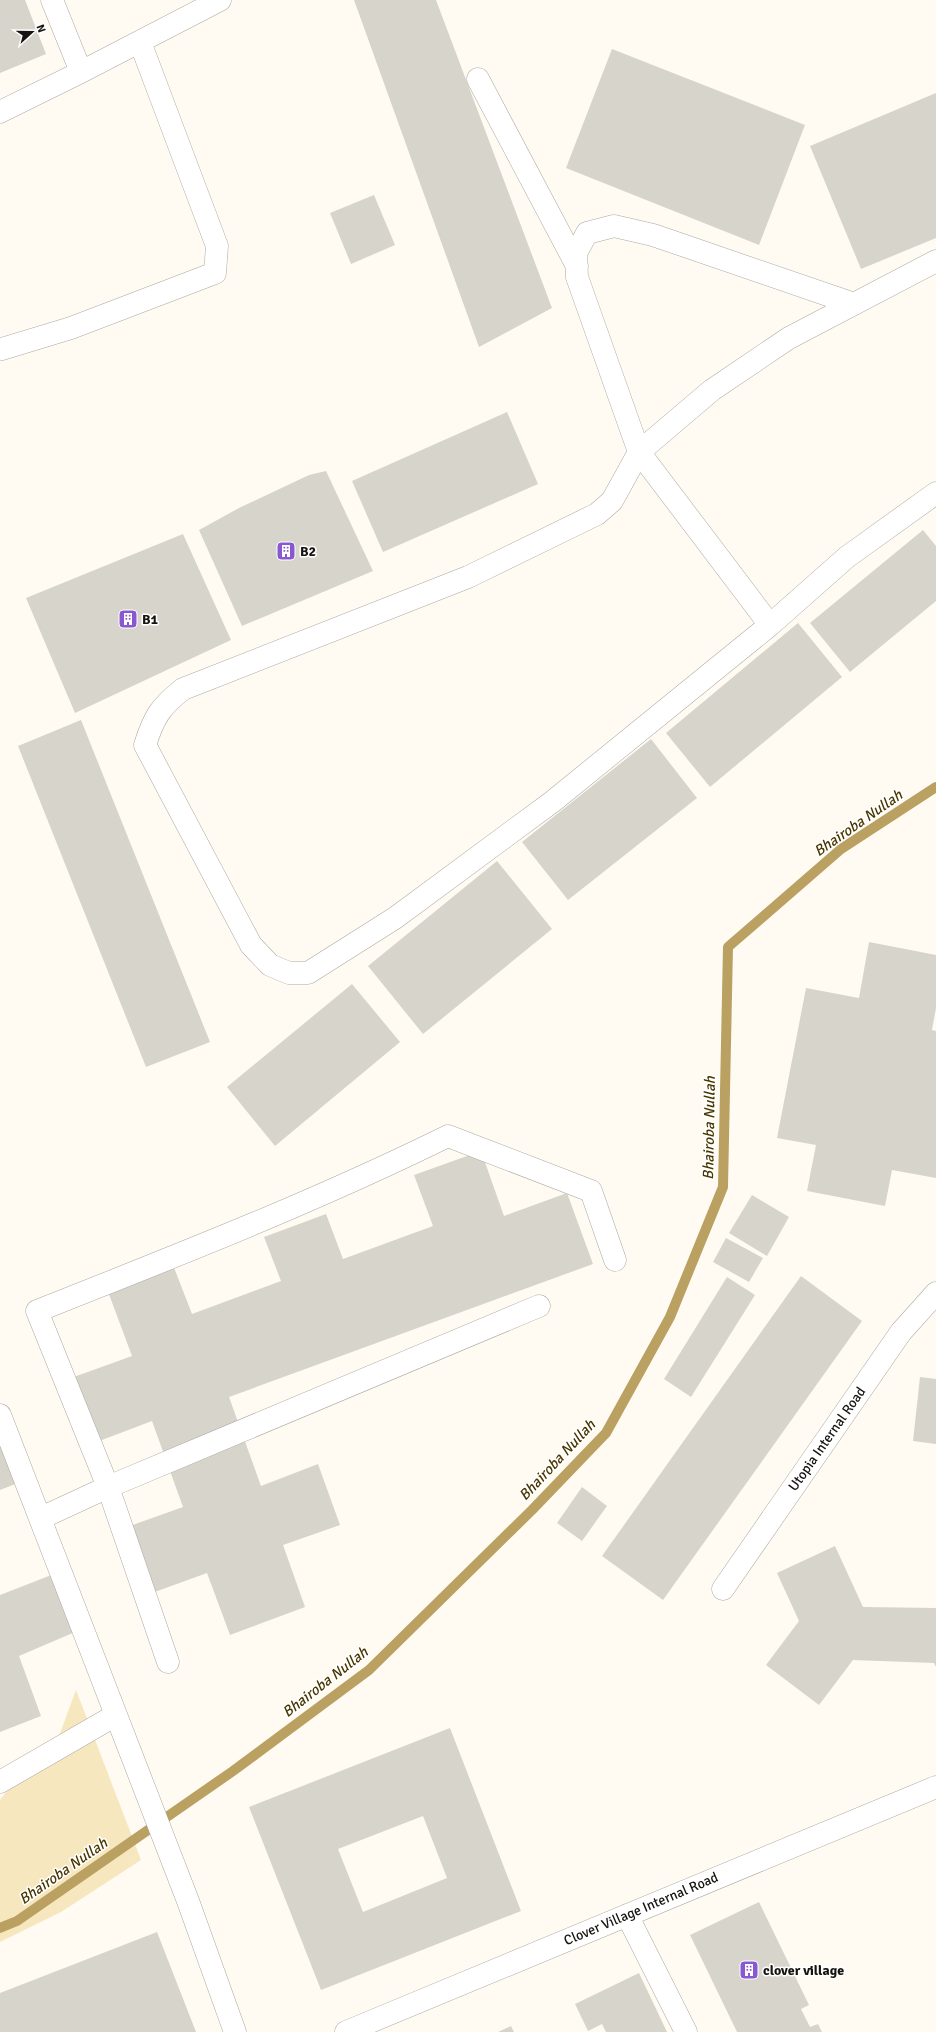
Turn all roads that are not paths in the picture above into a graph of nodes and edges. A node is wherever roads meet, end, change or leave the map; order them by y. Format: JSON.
{"nodes":[{"id":1,"x":52,"y":0,"type":"edge"},
{"id":2,"x":220,"y":0,"type":"edge"},
{"id":3,"x":140,"y":42,"type":"junction"},
{"id":4,"x":82,"y":72,"type":"junction"},
{"id":5,"x":478,"y":79,"type":"dead end"},
{"id":6,"x":0,"y":112,"type":"edge"},
{"id":7,"x":936,"y":262,"type":"edge"},
{"id":8,"x":577,"y":266,"type":"junction"},
{"id":9,"x":854,"y":304,"type":"junction"},
{"id":10,"x":2,"y":349,"type":"dead end"},
{"id":11,"x":640,"y":452,"type":"junction"},
{"id":12,"x":936,"y":493,"type":"edge"},
{"id":13,"x":770,"y":625,"type":"junction"},
{"id":14,"x":616,"y":1260,"type":"dead end"},
{"id":15,"x":936,"y":1293,"type":"edge"},
{"id":16,"x":538,"y":1306,"type":"dead end"},
{"id":17,"x":0,"y":1415,"type":"edge"},
{"id":18,"x":108,"y":1487,"type":"junction"},
{"id":19,"x":41,"y":1518,"type":"junction"},
{"id":20,"x":723,"y":1589,"type":"dead end"},
{"id":21,"x":168,"y":1662,"type":"dead end"},
{"id":22,"x":116,"y":1715,"type":"junction"},
{"id":23,"x":0,"y":1782,"type":"edge"},
{"id":24,"x":936,"y":1787,"type":"edge"},
{"id":25,"x":627,"y":1915,"type":"junction"},
{"id":26,"x":235,"y":2032,"type":"edge"},
{"id":27,"x":346,"y":2032,"type":"edge"},
{"id":28,"x":686,"y":2032,"type":"edge"}],
"edges":[{"from":1,"to":4,"type":"street"},
{"from":2,"to":3,"type":"street"},
{"from":3,"to":4,"type":"street"},
{"from":3,"to":10,"type":"street"},
{"from":4,"to":6,"type":"street"},
{"from":5,"to":8,"type":"street"},
{"from":7,"to":9,"type":"street"},
{"from":8,"to":9,"type":"street"},
{"from":8,"to":11,"type":"street"},
{"from":9,"to":11,"type":"street"},
{"from":11,"to":13,"type":"street"},
{"from":11,"to":13,"type":"street"},
{"from":12,"to":13,"type":"street"},
{"from":14,"to":18,"type":"street"},
{"from":15,"to":20,"type":"street","name":"Utopia Internal Road"},
{"from":16,"to":18,"type":"street"},
{"from":17,"to":19,"type":"street"},
{"from":18,"to":19,"type":"street"},
{"from":18,"to":21,"type":"street"},
{"from":19,"to":22,"type":"street"},
{"from":22,"to":23,"type":"street"},
{"from":22,"to":26,"type":"street"},
{"from":24,"to":25,"type":"street","name":"Clover Village Internal Road"},
{"from":25,"to":27,"type":"street","name":"Clover Village Internal Road"},
{"from":25,"to":28,"type":"street"}]}
